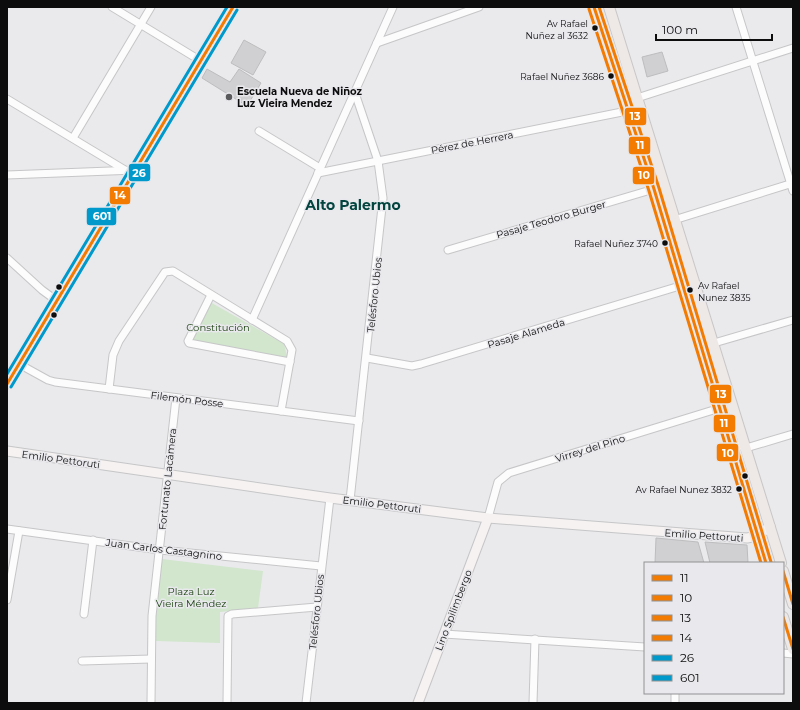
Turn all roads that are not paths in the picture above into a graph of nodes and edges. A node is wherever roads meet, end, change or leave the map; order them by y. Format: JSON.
{"nodes":[{"id":1,"x":112,"y":7,"type":"edge"},
{"id":2,"x":151,"y":7,"type":"edge"},
{"id":3,"x":233,"y":7,"type":"edge"},
{"id":4,"x":393,"y":7,"type":"edge"},
{"id":5,"x":479,"y":7,"type":"edge"},
{"id":6,"x":594,"y":7,"type":"edge"},
{"id":7,"x":609,"y":7,"type":"edge"},
{"id":8,"x":736,"y":7,"type":"edge"},
{"id":9,"x":141,"y":24,"type":"junction"},
{"id":10,"x":377,"y":43,"type":"junction"},
{"id":11,"x":793,"y":48,"type":"edge"},
{"id":12,"x":201,"y":61,"type":"junction"},
{"id":13,"x":752,"y":61,"type":"junction"},
{"id":14,"x":355,"y":93,"type":"junction"},
{"id":15,"x":636,"y":98,"type":"junction"},
{"id":16,"x":7,"y":99,"type":"edge"},
{"id":17,"x":627,"y":111,"type":"junction"},
{"id":18,"x":259,"y":131,"type":"dead end"},
{"id":19,"x":73,"y":138,"type":"junction"},
{"id":20,"x":378,"y":161,"type":"junction"},
{"id":21,"x":125,"y":170,"type":"junction"},
{"id":22,"x":136,"y":170,"type":"junction"},
{"id":23,"x":319,"y":171,"type":"junction"},
{"id":24,"x":7,"y":175,"type":"edge"},
{"id":25,"x":792,"y":186,"type":"edge"},
{"id":26,"x":654,"y":189,"type":"junction"},
{"id":27,"x":674,"y":220,"type":"junction"},
{"id":28,"x":448,"y":250,"type":"dead end"},
{"id":29,"x":7,"y":258,"type":"edge"},
{"id":30,"x":683,"y":285,"type":"junction"},
{"id":31,"x":211,"y":295,"type":"junction"},
{"id":32,"x":57,"y":301,"type":"junction"},
{"id":33,"x":252,"y":320,"type":"junction"},
{"id":34,"x":793,"y":320,"type":"edge"},
{"id":35,"x":714,"y":343,"type":"junction"},
{"id":36,"x":367,"y":358,"type":"junction"},
{"id":37,"x":290,"y":362,"type":"junction"},
{"id":38,"x":19,"y":364,"type":"junction"},
{"id":39,"x":7,"y":384,"type":"edge"},
{"id":40,"x":109,"y":389,"type":"junction"},
{"id":41,"x":176,"y":398,"type":"junction"},
{"id":42,"x":720,"y":408,"type":"junction"},
{"id":43,"x":281,"y":411,"type":"junction"},
{"id":44,"x":359,"y":421,"type":"junction"},
{"id":45,"x":793,"y":434,"type":"edge"},
{"id":46,"x":731,"y":442,"type":"junction"},
{"id":47,"x":746,"y":448,"type":"junction"},
{"id":48,"x":7,"y":451,"type":"edge"},
{"id":49,"x":166,"y":474,"type":"junction"},
{"id":50,"x":330,"y":498,"type":"junction"},
{"id":51,"x":350,"y":500,"type":"junction"},
{"id":52,"x":488,"y":518,"type":"junction"},
{"id":53,"x":770,"y":526,"type":"junction"},
{"id":54,"x":7,"y":530,"type":"edge"},
{"id":55,"x":19,"y":531,"type":"junction"},
{"id":56,"x":758,"y":536,"type":"junction"},
{"id":57,"x":92,"y":540,"type":"junction"},
{"id":58,"x":160,"y":550,"type":"junction"},
{"id":59,"x":766,"y":562,"type":"edge"},
{"id":60,"x":781,"y":562,"type":"edge"},
{"id":61,"x":321,"y":566,"type":"junction"},
{"id":62,"x":784,"y":573,"type":"edge"},
{"id":63,"x":791,"y":588,"type":"edge"},
{"id":64,"x":7,"y":600,"type":"edge"},
{"id":65,"x":793,"y":604,"type":"edge"},
{"id":66,"x":317,"y":607,"type":"junction"},
{"id":67,"x":84,"y":614,"type":"dead end"},
{"id":68,"x":784,"y":620,"type":"edge"},
{"id":69,"x":444,"y":634,"type":"junction"},
{"id":70,"x":535,"y":639,"type":"junction"},
{"id":71,"x":644,"y":647,"type":"edge"},
{"id":72,"x":793,"y":649,"type":"edge"},
{"id":73,"x":151,"y":659,"type":"junction"},
{"id":74,"x":82,"y":661,"type":"dead end"},
{"id":75,"x":150,"y":703,"type":"edge"},
{"id":76,"x":227,"y":703,"type":"edge"},
{"id":77,"x":306,"y":703,"type":"edge"},
{"id":78,"x":418,"y":703,"type":"edge"},
{"id":79,"x":533,"y":703,"type":"edge"}],
"edges":[{"from":1,"to":9,"type":"street"},
{"from":2,"to":9,"type":"street"},
{"from":3,"to":12,"type":"main road"},
{"from":4,"to":10,"type":"street"},
{"from":5,"to":10,"type":"street"},
{"from":6,"to":17,"type":"main road"},
{"from":7,"to":15,"type":"main road"},
{"from":8,"to":13,"type":"street"},
{"from":9,"to":12,"type":"street"},
{"from":9,"to":19,"type":"street"},
{"from":10,"to":14,"type":"street"},
{"from":11,"to":13,"type":"street"},
{"from":12,"to":22,"type":"main road"},
{"from":13,"to":15,"type":"street"},
{"from":13,"to":25,"type":"street"},
{"from":14,"to":20,"type":"street","name":"Telésforo Ubios"},
{"from":14,"to":23,"type":"street"},
{"from":15,"to":27,"type":"main road"},
{"from":16,"to":19,"type":"street"},
{"from":17,"to":20,"type":"street","name":"Pérez de Herrera"},
{"from":17,"to":26,"type":"main road"},
{"from":18,"to":23,"type":"street"},
{"from":19,"to":21,"type":"street"},
{"from":20,"to":23,"type":"street","name":"Pérez de Herrera"},
{"from":20,"to":36,"type":"street","name":"Telésforo Ubios"},
{"from":21,"to":22,"type":"street"},
{"from":21,"to":24,"type":"street"},
{"from":22,"to":32,"type":"main road"},
{"from":23,"to":33,"type":"street"},
{"from":25,"to":27,"type":"street"},
{"from":26,"to":28,"type":"street","name":"Pasaje Teodoro Burger"},
{"from":26,"to":30,"type":"main road"},
{"from":27,"to":35,"type":"main road"},
{"from":29,"to":32,"type":"street"},
{"from":30,"to":36,"type":"street","name":"Pasaje Alameda"},
{"from":30,"to":42,"type":"main road"},
{"from":31,"to":33,"type":"street"},
{"from":31,"to":37,"type":"street"},
{"from":31,"to":40,"type":"street"},
{"from":32,"to":38,"type":"main road"},
{"from":33,"to":37,"type":"street"},
{"from":34,"to":35,"type":"street"},
{"from":35,"to":47,"type":"main road"},
{"from":36,"to":44,"type":"street","name":"Telésforo Ubios"},
{"from":37,"to":43,"type":"street"},
{"from":38,"to":39,"type":"main road"},
{"from":38,"to":40,"type":"street","name":"Filemón Posse"},
{"from":40,"to":41,"type":"street","name":"Filemón Posse"},
{"from":41,"to":43,"type":"street","name":"Filemón Posse"},
{"from":41,"to":49,"type":"street","name":"Fortunato Lacámera"},
{"from":42,"to":46,"type":"main road"},
{"from":42,"to":52,"type":"street","name":"Virrey del Pino"},
{"from":43,"to":44,"type":"street","name":"Filemón Posse"},
{"from":44,"to":51,"type":"street","name":"Telésforo Ubios"},
{"from":45,"to":47,"type":"street"},
{"from":46,"to":47,"type":"street"},
{"from":46,"to":56,"type":"main road"},
{"from":47,"to":53,"type":"main road"},
{"from":48,"to":49,"type":"main road","name":"Emilio Pettoruti"},
{"from":49,"to":50,"type":"main road","name":"Emilio Pettoruti"},
{"from":49,"to":58,"type":"street","name":"Fortunato Lacámera"},
{"from":50,"to":51,"type":"main road","name":"Emilio Pettoruti"},
{"from":50,"to":61,"type":"street","name":"Telésforo Ubios"},
{"from":51,"to":52,"type":"main road","name":"Emilio Pettoruti"},
{"from":52,"to":56,"type":"main road","name":"Emilio Pettoruti"},
{"from":52,"to":69,"type":"main road","name":"Lino Spilimbergo"},
{"from":53,"to":56,"type":"main road"},
{"from":53,"to":60,"type":"main road"},
{"from":54,"to":55,"type":"street","name":"Juan Carlos Castagnino"},
{"from":55,"to":57,"type":"street","name":"Juan Carlos Castagnino"},
{"from":55,"to":64,"type":"street"},
{"from":56,"to":59,"type":"main road"},
{"from":57,"to":58,"type":"street","name":"Juan Carlos Castagnino"},
{"from":57,"to":67,"type":"street"},
{"from":58,"to":61,"type":"street","name":"Juan Carlos Castagnino"},
{"from":58,"to":73,"type":"street","name":"Fortunato Lacámera"},
{"from":61,"to":66,"type":"street","name":"Telésforo Ubios"},
{"from":62,"to":63,"type":"main road"},
{"from":63,"to":65,"type":"main road"},
{"from":66,"to":76,"type":"street"},
{"from":66,"to":77,"type":"street","name":"Telésforo Ubios"},
{"from":68,"to":72,"type":"main road"},
{"from":69,"to":70,"type":"street"},
{"from":69,"to":78,"type":"main road","name":"Lino Spilimbergo"},
{"from":70,"to":71,"type":"street"},
{"from":70,"to":79,"type":"street"},
{"from":73,"to":74,"type":"street"},
{"from":73,"to":75,"type":"street","name":"Fortunato Lacámera"}]}
